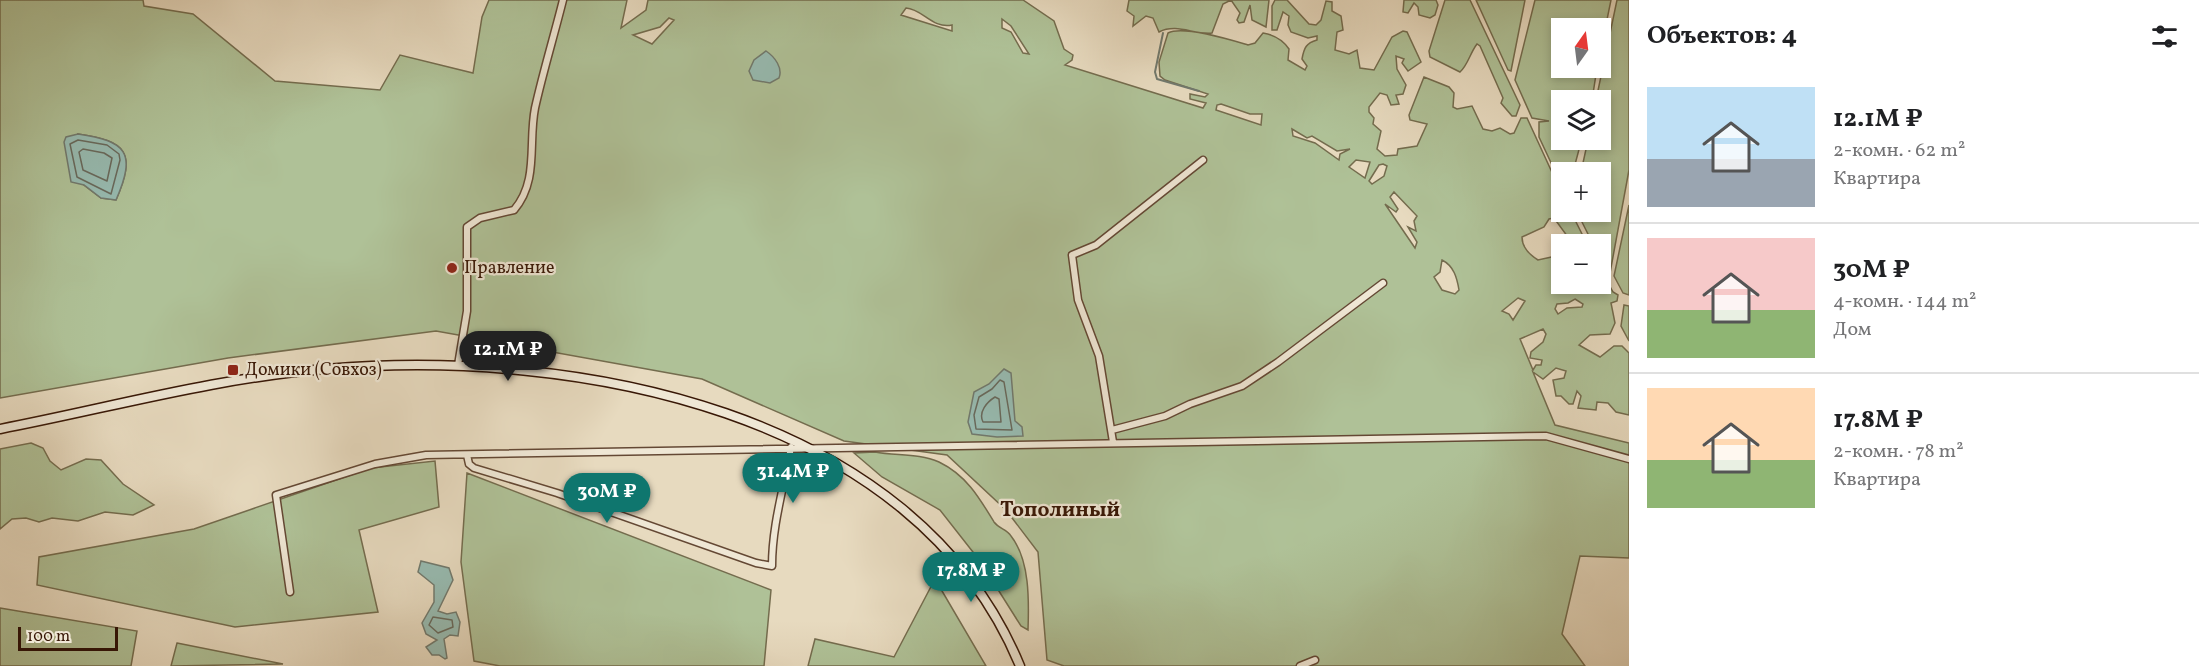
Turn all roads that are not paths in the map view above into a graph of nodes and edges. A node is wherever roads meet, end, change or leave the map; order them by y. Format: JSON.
{"nodes":[{"id":1,"x":563,"y":0,"type":"edge"},
{"id":2,"x":1203,"y":160,"type":"dead end"},
{"id":3,"x":1383,"y":283,"type":"dead end"},
{"id":4,"x":458,"y":365,"type":"junction"},
{"id":5,"x":0,"y":429,"type":"edge"},
{"id":6,"x":1112,"y":430,"type":"junction"},
{"id":7,"x":793,"y":439,"type":"junction"},
{"id":8,"x":1113,"y":442,"type":"junction"},
{"id":9,"x":813,"y":448,"type":"junction"},
{"id":10,"x":791,"y":449,"type":"junction"},
{"id":11,"x":467,"y":454,"type":"junction"},
{"id":12,"x":1629,"y":459,"type":"edge"},
{"id":13,"x":290,"y":592,"type":"dead end"},
{"id":14,"x":1315,"y":660,"type":"dead end"},
{"id":15,"x":1020,"y":666,"type":"edge"},
{"id":16,"x":1300,"y":666,"type":"edge"}],
"edges":[{"from":1,"to":4,"type":"street"},
{"from":2,"to":6,"type":"street"},
{"from":3,"to":6,"type":"street"},
{"from":4,"to":5,"type":"street"},
{"from":4,"to":7,"type":"street"},
{"from":6,"to":8,"type":"street"},
{"from":7,"to":9,"type":"street"},
{"from":7,"to":10,"type":"street"},
{"from":8,"to":9,"type":"street"},
{"from":8,"to":12,"type":"street"},
{"from":9,"to":10,"type":"street"},
{"from":9,"to":15,"type":"street"},
{"from":10,"to":11,"type":"street"},
{"from":10,"to":11,"type":"street"},
{"from":11,"to":13,"type":"street"},
{"from":14,"to":16,"type":"street"}]}
